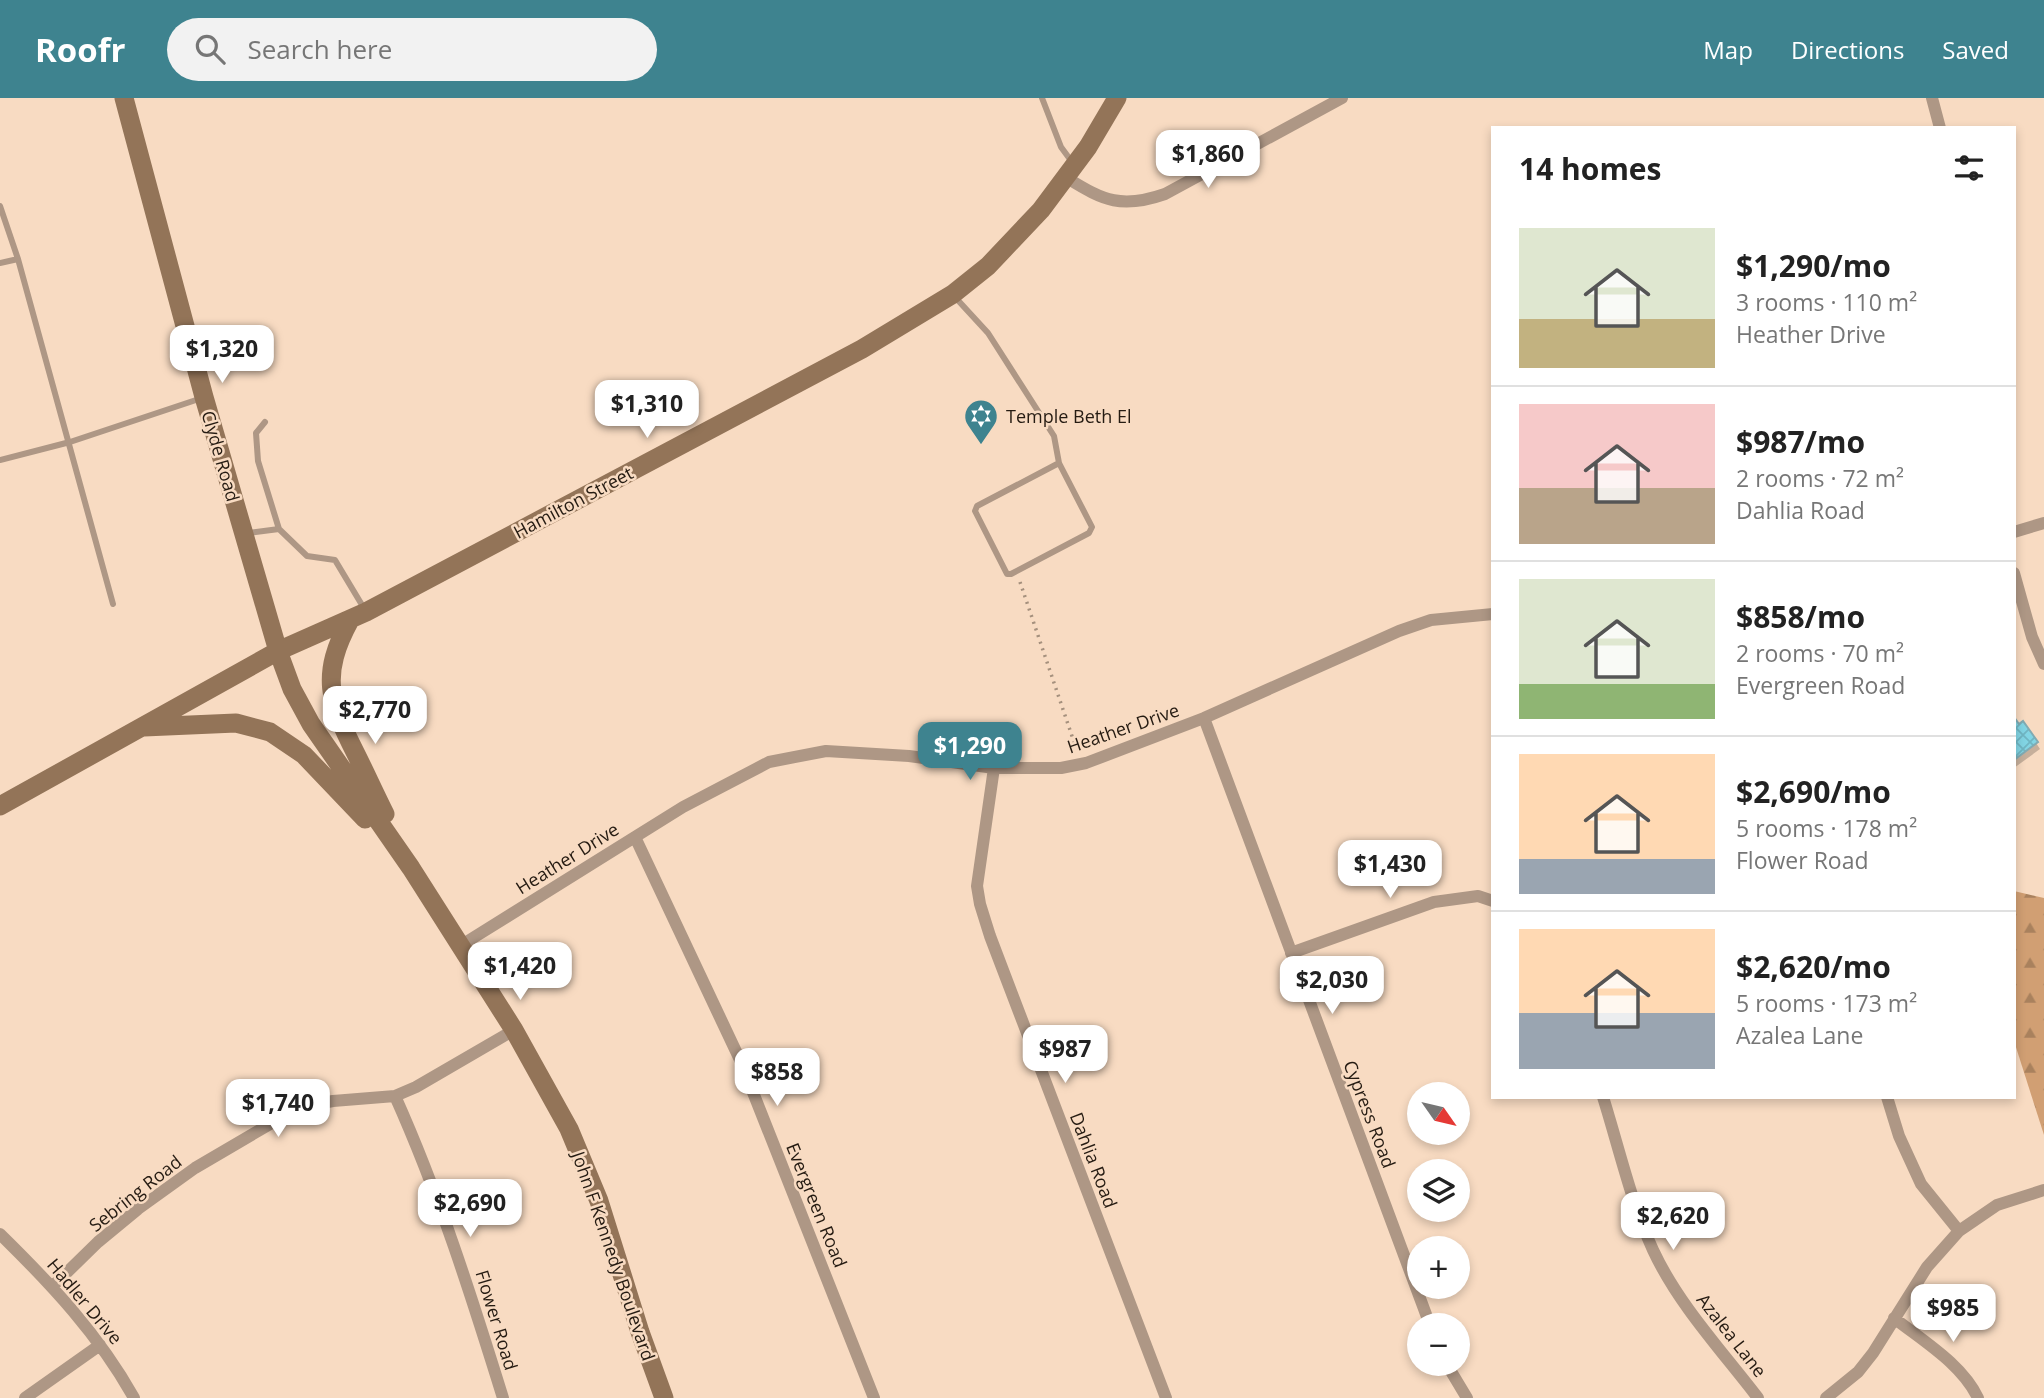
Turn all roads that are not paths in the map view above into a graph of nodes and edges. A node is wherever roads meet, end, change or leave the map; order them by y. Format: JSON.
{"nodes":[{"id":1,"x":124,"y":98,"type":"edge"},
{"id":2,"x":1042,"y":98,"type":"edge"},
{"id":3,"x":1117,"y":98,"type":"edge"},
{"id":4,"x":1342,"y":98,"type":"edge"},
{"id":5,"x":1932,"y":98,"type":"edge"},
{"id":6,"x":1939,"y":126,"type":"edge"},
{"id":7,"x":1071,"y":172,"type":"junction"},
{"id":8,"x":0,"y":206,"type":"edge"},
{"id":9,"x":18,"y":258,"type":"junction"},
{"id":10,"x":0,"y":262,"type":"edge"},
{"id":11,"x":953,"y":294,"type":"junction"},
{"id":12,"x":204,"y":397,"type":"junction"},
{"id":13,"x":265,"y":422,"type":"dead end"},
{"id":14,"x":70,"y":442,"type":"junction"},
{"id":15,"x":0,"y":460,"type":"edge"},
{"id":16,"x":1059,"y":463,"type":"junction"},
{"id":17,"x":2044,"y":523,"type":"edge"},
{"id":18,"x":279,"y":529,"type":"junction"},
{"id":19,"x":2016,"y":531,"type":"edge"},
{"id":20,"x":244,"y":534,"type":"junction"},
{"id":21,"x":2016,"y":580,"type":"edge"},
{"id":22,"x":113,"y":604,"type":"dead end"},
{"id":23,"x":1491,"y":614,"type":"edge"},
{"id":24,"x":358,"y":616,"type":"junction"},
{"id":25,"x":278,"y":651,"type":"junction"},
{"id":26,"x":2044,"y":664,"type":"edge"},
{"id":27,"x":1204,"y":718,"type":"junction"},
{"id":28,"x":141,"y":727,"type":"junction"},
{"id":29,"x":994,"y":768,"type":"junction"},
{"id":30,"x":0,"y":806,"type":"edge"},
{"id":31,"x":635,"y":836,"type":"junction"},
{"id":32,"x":411,"y":868,"type":"junction"},
{"id":33,"x":1491,"y":900,"type":"edge"},
{"id":34,"x":460,"y":946,"type":"junction"},
{"id":35,"x":1291,"y":953,"type":"junction"},
{"id":36,"x":514,"y":1030,"type":"junction"},
{"id":37,"x":396,"y":1096,"type":"junction"},
{"id":38,"x":1604,"y":1099,"type":"edge"},
{"id":39,"x":1888,"y":1099,"type":"edge"},
{"id":40,"x":2044,"y":1190,"type":"edge"},
{"id":41,"x":1959,"y":1231,"type":"junction"},
{"id":42,"x":0,"y":1234,"type":"edge"},
{"id":43,"x":53,"y":1286,"type":"junction"},
{"id":44,"x":1426,"y":1313,"type":"edge"},
{"id":45,"x":1894,"y":1318,"type":"junction"},
{"id":46,"x":100,"y":1345,"type":"junction"},
{"id":47,"x":1454,"y":1376,"type":"edge"},
{"id":48,"x":25,"y":1398,"type":"edge"},
{"id":49,"x":134,"y":1398,"type":"edge"},
{"id":50,"x":503,"y":1398,"type":"edge"},
{"id":51,"x":663,"y":1398,"type":"edge"},
{"id":52,"x":874,"y":1398,"type":"edge"},
{"id":53,"x":1166,"y":1398,"type":"edge"},
{"id":54,"x":1467,"y":1398,"type":"edge"},
{"id":55,"x":1758,"y":1398,"type":"edge"},
{"id":56,"x":1826,"y":1398,"type":"edge"},
{"id":57,"x":1978,"y":1398,"type":"edge"}],
"edges":[{"from":1,"to":12,"type":"street","name":"Clyde Road"},
{"from":2,"to":7,"type":"lane"},
{"from":3,"to":7,"type":"street","name":"Hamilton Street"},
{"from":4,"to":7,"type":"street"},
{"from":5,"to":6,"type":"street"},
{"from":7,"to":11,"type":"street","name":"Hamilton Street"},
{"from":8,"to":9,"type":"lane"},
{"from":9,"to":10,"type":"lane"},
{"from":9,"to":14,"type":"lane"},
{"from":11,"to":16,"type":"lane"},
{"from":11,"to":24,"type":"street","name":"Hamilton Street"},
{"from":12,"to":14,"type":"lane"},
{"from":12,"to":20,"type":"street","name":"Clyde Road"},
{"from":13,"to":18,"type":"lane"},
{"from":14,"to":15,"type":"lane"},
{"from":14,"to":22,"type":"lane"},
{"from":16,"to":16,"type":"lane"},
{"from":17,"to":19,"type":"street"},
{"from":18,"to":20,"type":"lane"},
{"from":18,"to":24,"type":"lane"},
{"from":20,"to":25,"type":"street","name":"Clyde Road"},
{"from":21,"to":26,"type":"street"},
{"from":23,"to":27,"type":"street","name":"Heather Drive"},
{"from":24,"to":25,"type":"street","name":"Hamilton Street"},
{"from":24,"to":32,"type":"street"},
{"from":25,"to":28,"type":"street","name":"Hamilton Street"},
{"from":25,"to":32,"type":"street","name":"John F Kennedy Boulevard"},
{"from":27,"to":29,"type":"street","name":"Heather Drive"},
{"from":27,"to":35,"type":"street","name":"Cypress Road"},
{"from":28,"to":30,"type":"street","name":"Hamilton Street"},
{"from":28,"to":32,"type":"street"},
{"from":29,"to":31,"type":"street","name":"Heather Drive"},
{"from":29,"to":53,"type":"street","name":"Dahlia Road"},
{"from":31,"to":34,"type":"street","name":"Heather Drive"},
{"from":31,"to":52,"type":"street","name":"Evergreen Road"},
{"from":32,"to":34,"type":"street","name":"John F Kennedy Boulevard"},
{"from":33,"to":35,"type":"street"},
{"from":34,"to":36,"type":"street","name":"John F Kennedy Boulevard"},
{"from":35,"to":44,"type":"street","name":"Cypress Road"},
{"from":36,"to":37,"type":"street","name":"Sebring Road"},
{"from":36,"to":51,"type":"street","name":"John F Kennedy Boulevard"},
{"from":37,"to":43,"type":"street","name":"Sebring Road"},
{"from":37,"to":50,"type":"street","name":"Flower Road"},
{"from":38,"to":55,"type":"street","name":"Azalea Lane"},
{"from":39,"to":41,"type":"street"},
{"from":40,"to":41,"type":"street"},
{"from":41,"to":45,"type":"street"},
{"from":42,"to":43,"type":"street","name":"Hadler Drive"},
{"from":43,"to":46,"type":"street","name":"Hadler Drive"},
{"from":45,"to":56,"type":"street"},
{"from":45,"to":57,"type":"street"},
{"from":46,"to":48,"type":"street"},
{"from":46,"to":49,"type":"street","name":"Hadler Drive"},
{"from":47,"to":54,"type":"street"}]}
